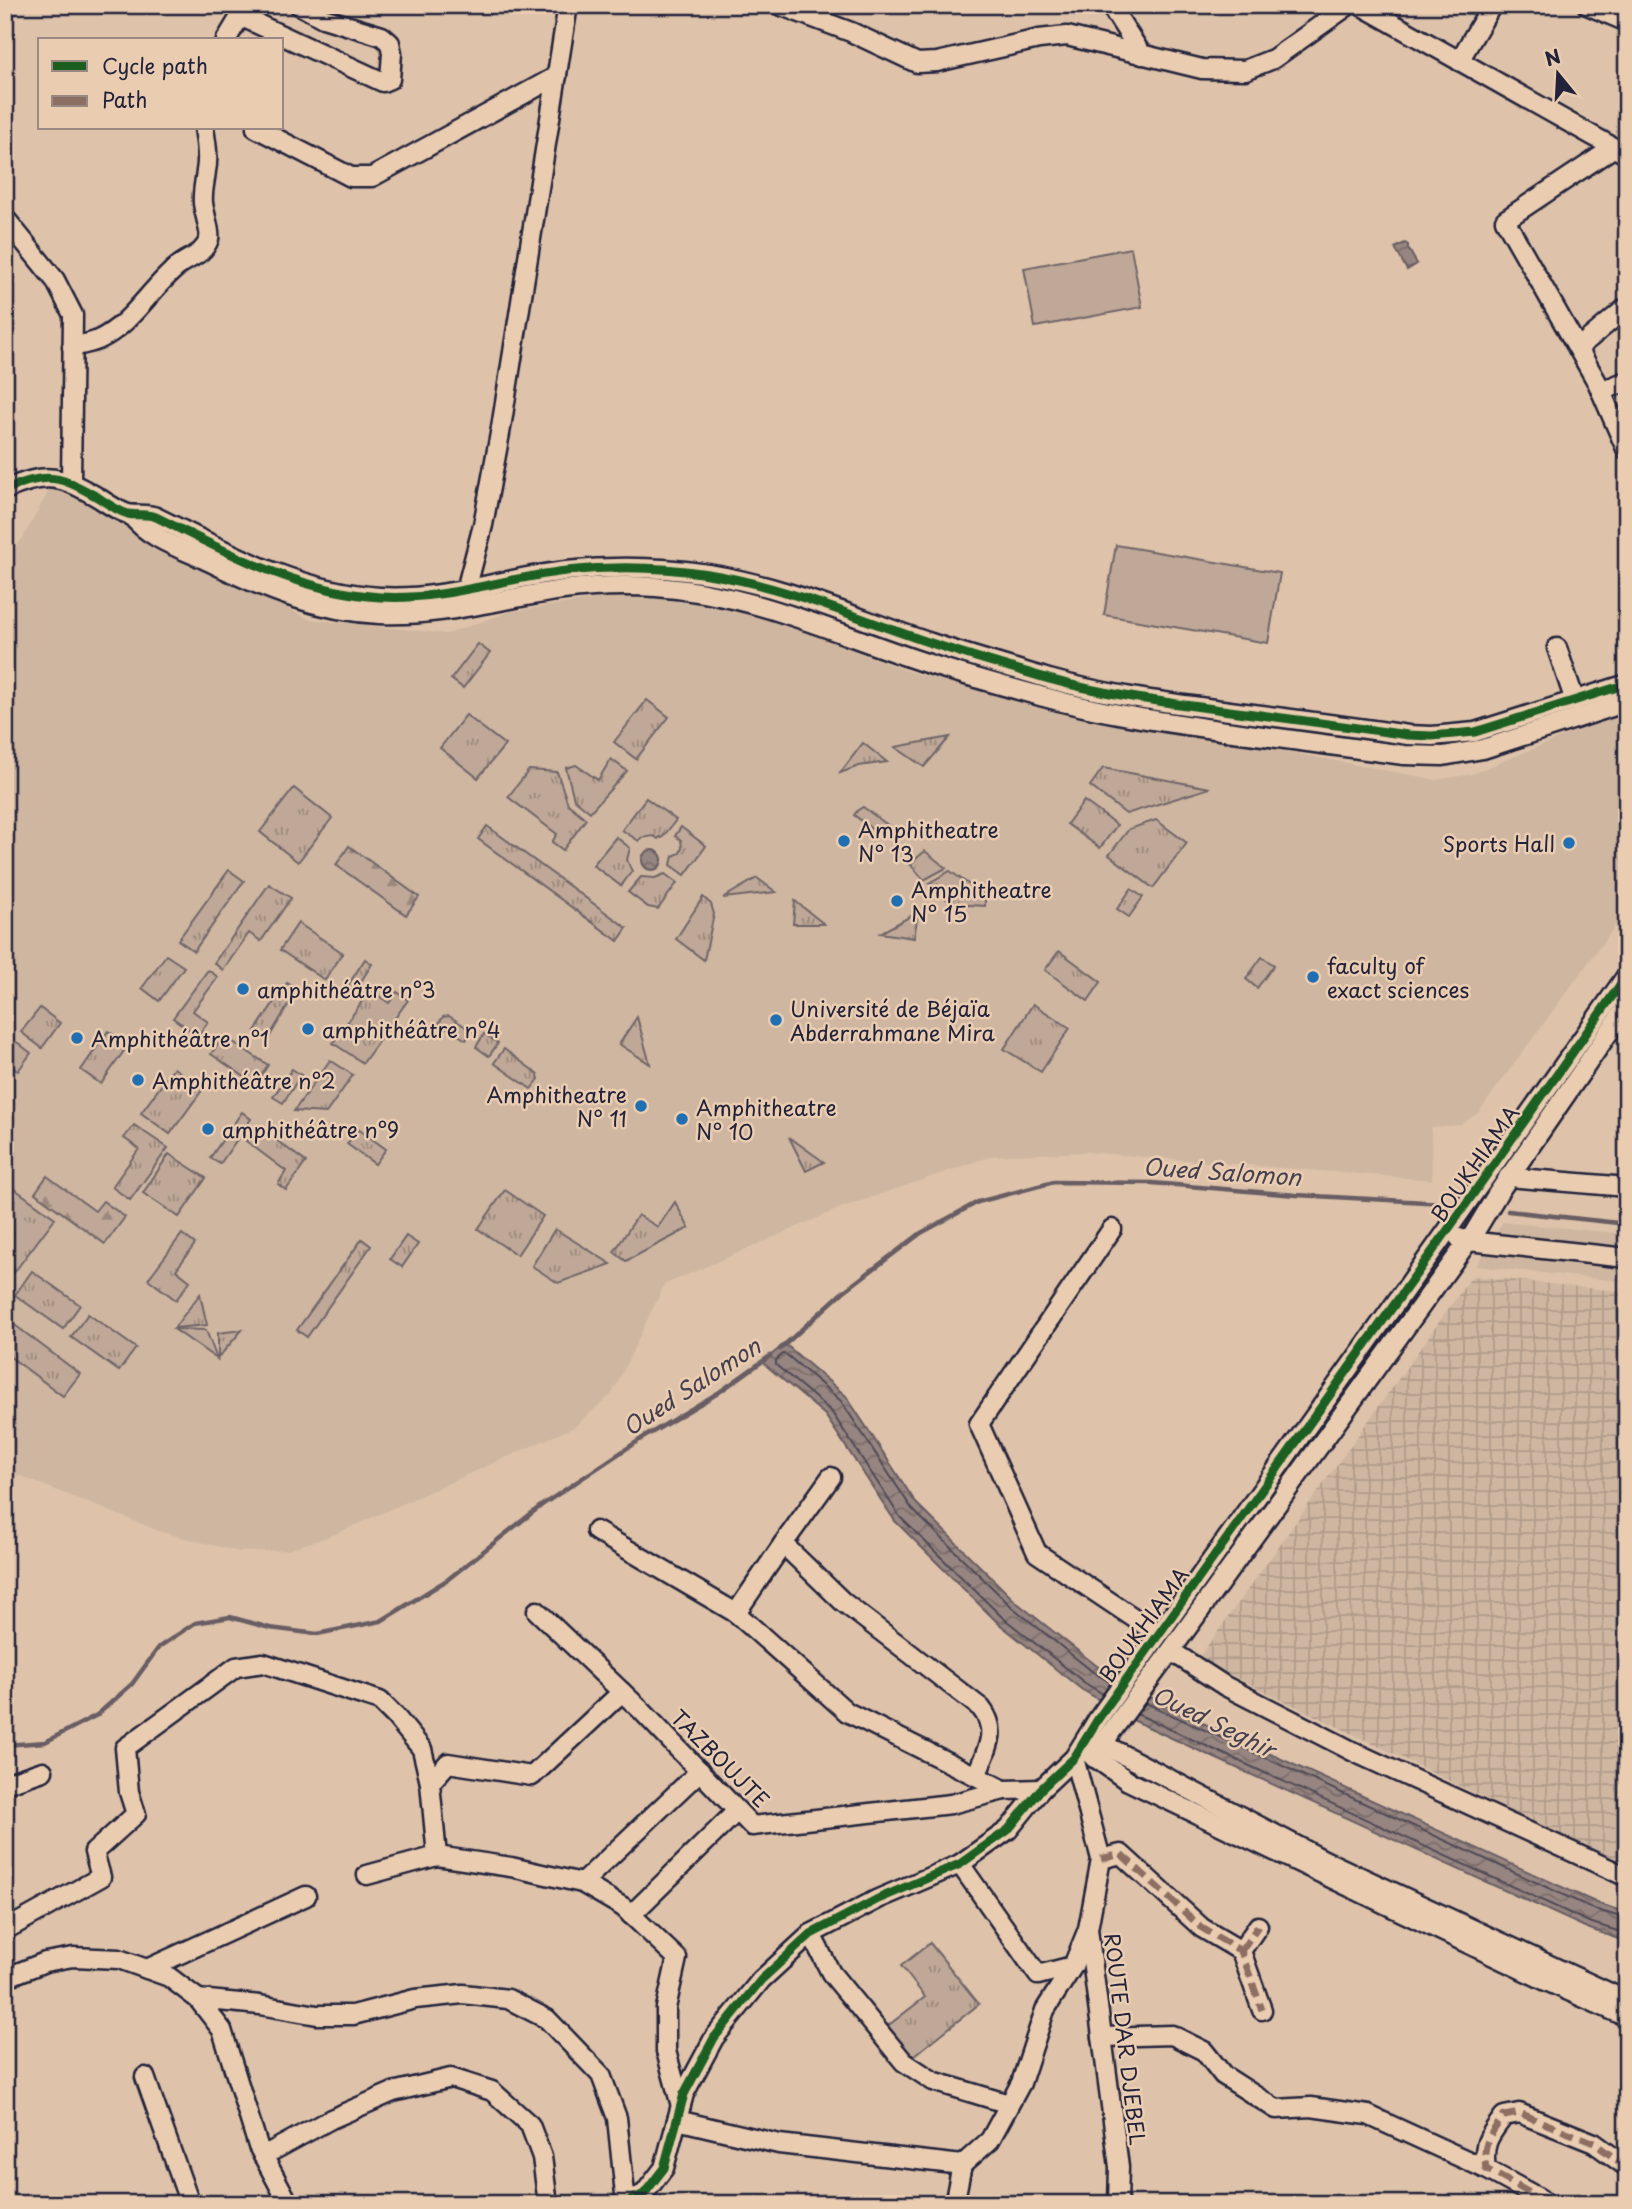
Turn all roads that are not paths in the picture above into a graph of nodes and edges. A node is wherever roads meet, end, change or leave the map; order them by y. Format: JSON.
{"nodes":[{"id":1,"x":299,"y":5,"type":"edge"},
{"id":2,"x":568,"y":5,"type":"edge"},
{"id":3,"x":779,"y":5,"type":"edge"},
{"id":4,"x":1110,"y":5,"type":"edge"},
{"id":5,"x":1349,"y":5,"type":"edge"},
{"id":6,"x":1360,"y":5,"type":"edge"},
{"id":7,"x":1492,"y":5,"type":"edge"},
{"id":8,"x":1587,"y":5,"type":"edge"},
{"id":9,"x":243,"y":10,"type":"edge"},
{"id":10,"x":1627,"y":22,"type":"edge"},
{"id":11,"x":227,"y":38,"type":"edge"},
{"id":12,"x":1142,"y":55,"type":"junction"},
{"id":13,"x":1459,"y":61,"type":"junction"},
{"id":14,"x":557,"y":76,"type":"junction"},
{"id":15,"x":204,"y":130,"type":"edge"},
{"id":16,"x":260,"y":130,"type":"edge"},
{"id":17,"x":1620,"y":151,"type":"edge"},
{"id":18,"x":5,"y":218,"type":"edge"},
{"id":19,"x":1627,"y":307,"type":"edge"},
{"id":20,"x":72,"y":347,"type":"junction"},
{"id":21,"x":1578,"y":348,"type":"junction"},
{"id":22,"x":1627,"y":381,"type":"edge"},
{"id":23,"x":1601,"y":391,"type":"junction"},
{"id":24,"x":1627,"y":452,"type":"edge"},
{"id":25,"x":71,"y":482,"type":"junction"},
{"id":26,"x":5,"y":489,"type":"edge"},
{"id":27,"x":131,"y":515,"type":"junction"},
{"id":28,"x":565,"y":571,"type":"junction"},
{"id":29,"x":466,"y":590,"type":"junction"},
{"id":30,"x":564,"y":590,"type":"junction"},
{"id":31,"x":1557,"y":648,"type":"dead end"},
{"id":32,"x":1627,"y":684,"type":"edge"},
{"id":33,"x":1575,"y":701,"type":"junction"},
{"id":34,"x":1627,"y":702,"type":"edge"},
{"id":35,"x":1627,"y":975,"type":"edge"},
{"id":36,"x":1627,"y":1006,"type":"edge"},
{"id":37,"x":1508,"y":1177,"type":"junction"},
{"id":38,"x":1627,"y":1187,"type":"edge"},
{"id":39,"x":1451,"y":1226,"type":"junction"},
{"id":40,"x":1112,"y":1228,"type":"dead end"},
{"id":41,"x":1471,"y":1237,"type":"junction"},
{"id":42,"x":1627,"y":1258,"type":"edge"},
{"id":43,"x":831,"y":1477,"type":"dead end"},
{"id":44,"x":596,"y":1531,"type":"dead end"},
{"id":45,"x":782,"y":1544,"type":"junction"},
{"id":46,"x":537,"y":1611,"type":"dead end"},
{"id":47,"x":736,"y":1613,"type":"junction"},
{"id":48,"x":1158,"y":1634,"type":"junction"},
{"id":49,"x":1168,"y":1656,"type":"junction"},
{"id":50,"x":622,"y":1692,"type":"junction"},
{"id":51,"x":1093,"y":1742,"type":"junction"},
{"id":52,"x":422,"y":1749,"type":"junction"},
{"id":53,"x":448,"y":1763,"type":"junction"},
{"id":54,"x":43,"y":1771,"type":"dead end"},
{"id":55,"x":700,"y":1771,"type":"junction"},
{"id":56,"x":976,"y":1776,"type":"junction"},
{"id":57,"x":430,"y":1783,"type":"junction"},
{"id":58,"x":5,"y":1784,"type":"edge"},
{"id":59,"x":1041,"y":1789,"type":"junction"},
{"id":60,"x":1004,"y":1790,"type":"junction"},
{"id":61,"x":737,"y":1811,"type":"junction"},
{"id":62,"x":437,"y":1856,"type":"junction"},
{"id":63,"x":1101,"y":1859,"type":"junction"},
{"id":64,"x":960,"y":1864,"type":"junction"},
{"id":65,"x":367,"y":1875,"type":"dead end"},
{"id":66,"x":1627,"y":1877,"type":"edge"},
{"id":67,"x":582,"y":1883,"type":"junction"},
{"id":68,"x":306,"y":1896,"type":"dead end"},
{"id":69,"x":631,"y":1916,"type":"junction"},
{"id":70,"x":1258,"y":1926,"type":"dead end"},
{"id":71,"x":1088,"y":1929,"type":"junction"},
{"id":72,"x":5,"y":1930,"type":"edge"},
{"id":73,"x":811,"y":1934,"type":"junction"},
{"id":74,"x":1241,"y":1951,"type":"junction"},
{"id":75,"x":1073,"y":1966,"type":"junction"},
{"id":76,"x":147,"y":1969,"type":"junction"},
{"id":77,"x":5,"y":1978,"type":"edge"},
{"id":78,"x":1618,"y":1994,"type":"edge"},
{"id":79,"x":198,"y":1999,"type":"junction"},
{"id":80,"x":1262,"y":2010,"type":"dead end"},
{"id":81,"x":1627,"y":2017,"type":"edge"},
{"id":82,"x":1102,"y":2037,"type":"junction"},
{"id":83,"x":145,"y":2077,"type":"dead end"},
{"id":84,"x":1009,"y":2104,"type":"junction"},
{"id":85,"x":679,"y":2113,"type":"junction"},
{"id":86,"x":263,"y":2156,"type":"junction"},
{"id":87,"x":962,"y":2165,"type":"junction"},
{"id":88,"x":1627,"y":2167,"type":"edge"},
{"id":89,"x":1486,"y":2169,"type":"junction"},
{"id":90,"x":190,"y":2204,"type":"edge"},
{"id":91,"x":289,"y":2204,"type":"edge"},
{"id":92,"x":548,"y":2204,"type":"edge"},
{"id":93,"x":624,"y":2204,"type":"edge"},
{"id":94,"x":954,"y":2204,"type":"edge"},
{"id":95,"x":1118,"y":2204,"type":"edge"},
{"id":96,"x":1546,"y":2204,"type":"edge"}],
"edges":[{"from":1,"to":9,"type":"street"},
{"from":2,"to":14,"type":"street"},
{"from":3,"to":12,"type":"street"},
{"from":4,"to":12,"type":"street"},
{"from":5,"to":12,"type":"street"},
{"from":6,"to":13,"type":"street"},
{"from":7,"to":13,"type":"street"},
{"from":8,"to":10,"type":"street"},
{"from":9,"to":11,"type":"street"},
{"from":13,"to":17,"type":"street"},
{"from":14,"to":16,"type":"street"},
{"from":14,"to":29,"type":"street"},
{"from":15,"to":20,"type":"street"},
{"from":17,"to":21,"type":"street"},
{"from":18,"to":20,"type":"street"},
{"from":19,"to":21,"type":"street"},
{"from":20,"to":25,"type":"street"},
{"from":21,"to":23,"type":"street"},
{"from":22,"to":23,"type":"street"},
{"from":23,"to":24,"type":"street"},
{"from":25,"to":26,"type":"street"},
{"from":25,"to":27,"type":"street"},
{"from":27,"to":29,"type":"street"},
{"from":27,"to":30,"type":"street"},
{"from":28,"to":29,"type":"street"},
{"from":28,"to":30,"type":"street"},
{"from":28,"to":33,"type":"street"},
{"from":30,"to":34,"type":"street"},
{"from":31,"to":33,"type":"street"},
{"from":32,"to":33,"type":"street"},
{"from":35,"to":39,"type":"street","name":"BOUKHIAMA"},
{"from":36,"to":37,"type":"street","name":"BOUKHIAMA"},
{"from":37,"to":38,"type":"street"},
{"from":37,"to":41,"type":"street","name":"BOUKHIAMA"},
{"from":39,"to":41,"type":"street"},
{"from":39,"to":48,"type":"street","name":"BOUKHIAMA"},
{"from":40,"to":48,"type":"street"},
{"from":41,"to":42,"type":"street"},
{"from":41,"to":49,"type":"street","name":"BOUKHIAMA"},
{"from":43,"to":45,"type":"street"},
{"from":44,"to":47,"type":"street"},
{"from":45,"to":47,"type":"street"},
{"from":45,"to":56,"type":"street"},
{"from":46,"to":50,"type":"street","name":"TAZBOUJTE"},
{"from":47,"to":56,"type":"street"},
{"from":48,"to":51,"type":"street","name":"BOUKHIAMA"},
{"from":49,"to":51,"type":"street","name":"BOUKHIAMA"},
{"from":49,"to":66,"type":"street"},
{"from":50,"to":53,"type":"street"},
{"from":50,"to":55,"type":"street","name":"TAZBOUJTE"},
{"from":51,"to":59,"type":"street","name":"BOUKHIAMA"},
{"from":51,"to":63,"type":"street","name":"ROUTE DAR DJEBEL"},
{"from":51,"to":78,"type":"street"},
{"from":51,"to":81,"type":"street"},
{"from":52,"to":53,"type":"street"},
{"from":52,"to":57,"type":"street"},
{"from":52,"to":72,"type":"street"},
{"from":53,"to":57,"type":"street"},
{"from":54,"to":58,"type":"street"},
{"from":55,"to":61,"type":"street","name":"TAZBOUJTE"},
{"from":55,"to":67,"type":"street"},
{"from":56,"to":60,"type":"street"},
{"from":57,"to":62,"type":"street"},
{"from":59,"to":60,"type":"street","name":"TAZBOUJTE"},
{"from":59,"to":64,"type":"street","name":"BOUKHIAMA"},
{"from":60,"to":61,"type":"street","name":"TAZBOUJTE"},
{"from":61,"to":69,"type":"street"},
{"from":62,"to":65,"type":"street"},
{"from":62,"to":67,"type":"street"},
{"from":63,"to":71,"type":"street","name":"ROUTE DAR DJEBEL"},
{"from":63,"to":74,"type":"street"},
{"from":64,"to":73,"type":"street","name":"BOUKHIAMA"},
{"from":64,"to":75,"type":"street"},
{"from":67,"to":69,"type":"street"},
{"from":68,"to":76,"type":"street"},
{"from":69,"to":85,"type":"street"},
{"from":70,"to":74,"type":"street"},
{"from":71,"to":75,"type":"street"},
{"from":71,"to":82,"type":"street","name":"ROUTE DAR DJEBEL"},
{"from":73,"to":84,"type":"street"},
{"from":73,"to":85,"type":"street","name":"BOUKHIAMA"},
{"from":74,"to":80,"type":"street"},
{"from":75,"to":84,"type":"street"},
{"from":76,"to":77,"type":"street"},
{"from":76,"to":79,"type":"street"},
{"from":79,"to":86,"type":"street"},
{"from":79,"to":93,"type":"street"},
{"from":82,"to":89,"type":"street"},
{"from":82,"to":95,"type":"street","name":"ROUTE DAR DJEBEL"},
{"from":83,"to":90,"type":"street"},
{"from":84,"to":87,"type":"street"},
{"from":85,"to":87,"type":"street"},
{"from":85,"to":93,"type":"street","name":"BOUKHIAMA"},
{"from":86,"to":91,"type":"street"},
{"from":86,"to":92,"type":"street"},
{"from":87,"to":94,"type":"street"},
{"from":88,"to":89,"type":"street"},
{"from":89,"to":96,"type":"street"}]}
